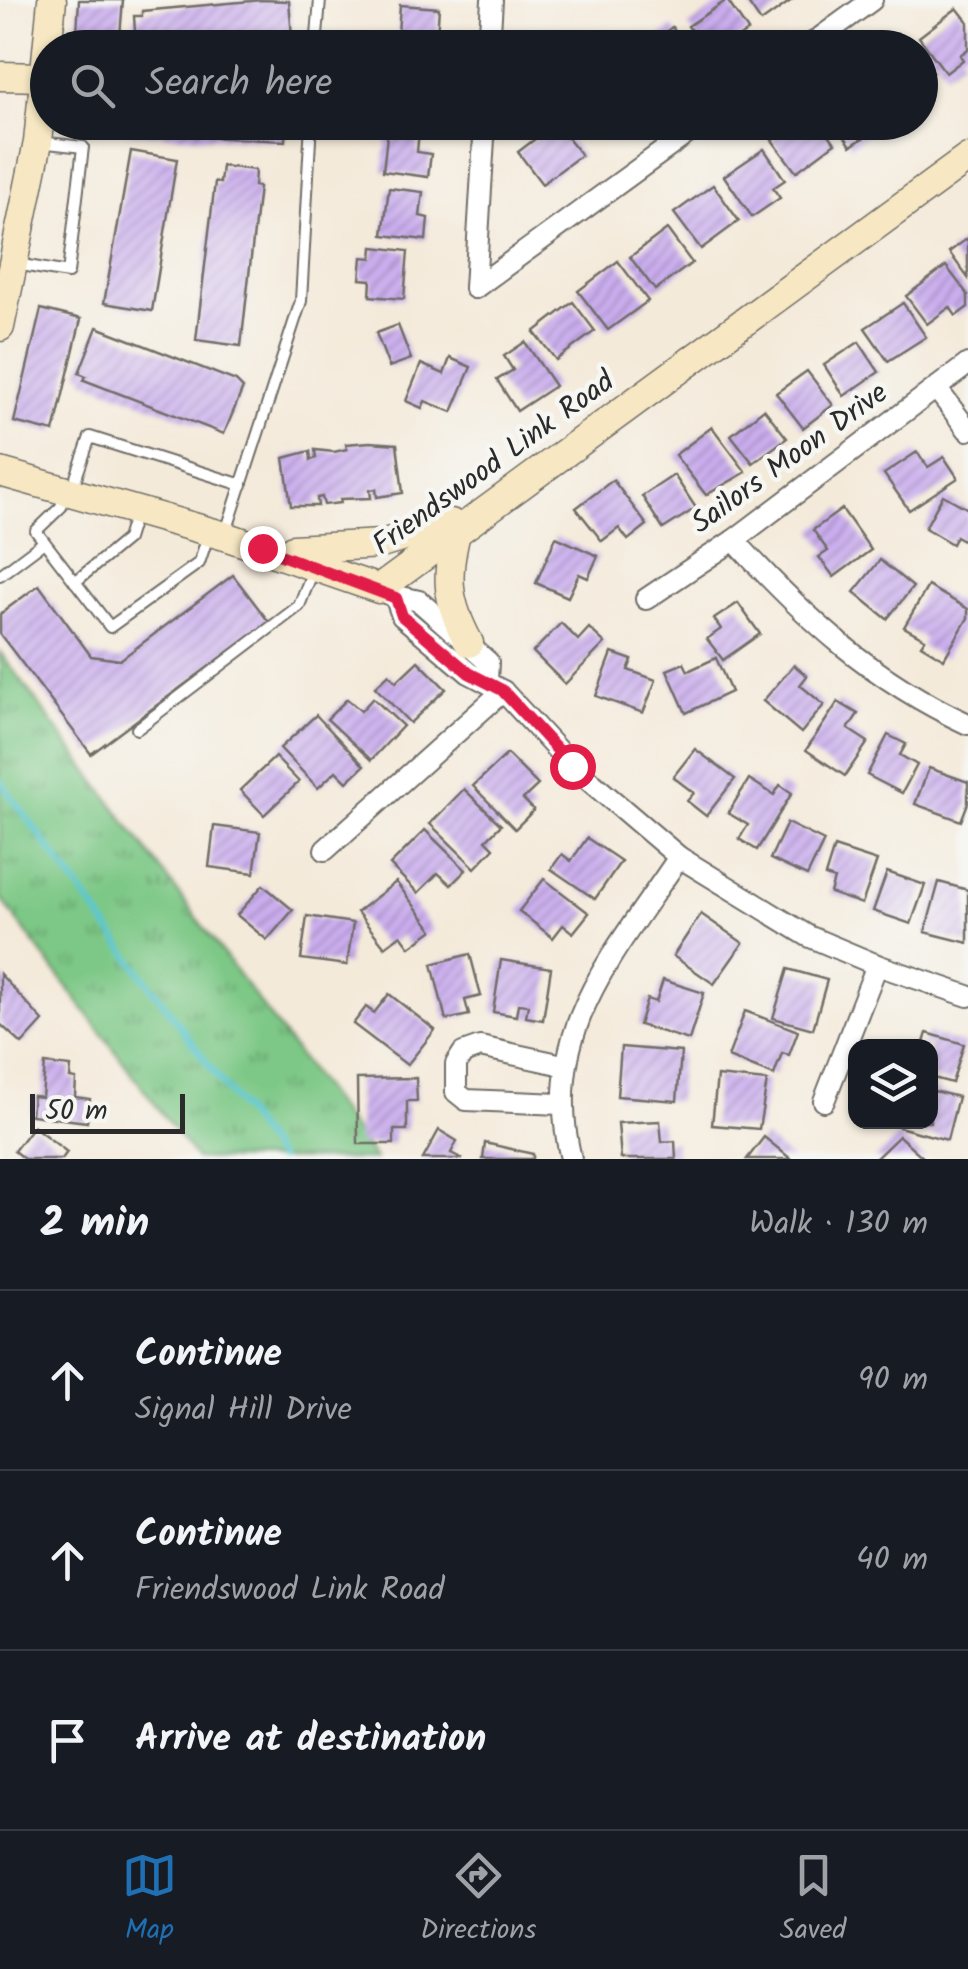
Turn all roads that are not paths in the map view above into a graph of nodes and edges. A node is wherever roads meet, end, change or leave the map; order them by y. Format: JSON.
{"nodes":[{"id":1,"x":52,"y":0,"type":"edge"},
{"id":2,"x":320,"y":0,"type":"edge"},
{"id":3,"x":492,"y":0,"type":"edge"},
{"id":4,"x":872,"y":0,"type":"edge"},
{"id":5,"x":48,"y":30,"type":"edge"},
{"id":6,"x":318,"y":30,"type":"edge"},
{"id":7,"x":491,"y":30,"type":"edge"},
{"id":8,"x":831,"y":30,"type":"edge"},
{"id":9,"x":0,"y":76,"type":"edge"},
{"id":10,"x":30,"y":77,"type":"edge"},
{"id":11,"x":310,"y":140,"type":"edge"},
{"id":12,"x":484,"y":140,"type":"edge"},
{"id":13,"x":678,"y":140,"type":"edge"},
{"id":14,"x":38,"y":142,"type":"joint"},
{"id":15,"x":968,"y":158,"type":"edge"},
{"id":16,"x":16,"y":264,"type":"junction"},
{"id":17,"x":0,"y":327,"type":"edge"},
{"id":18,"x":968,"y":364,"type":"edge"},
{"id":19,"x":936,"y":388,"type":"junction"},
{"id":20,"x":968,"y":430,"type":"edge"},
{"id":21,"x":0,"y":472,"type":"edge"},
{"id":22,"x":242,"y":485,"type":"junction"},
{"id":23,"x":69,"y":489,"type":"junction"},
{"id":24,"x":490,"y":508,"type":"junction"},
{"id":25,"x":136,"y":510,"type":"junction"},
{"id":26,"x":456,"y":532,"type":"junction"},
{"id":27,"x":217,"y":534,"type":"junction"},
{"id":28,"x":734,"y":540,"type":"junction"},
{"id":29,"x":44,"y":542,"type":"junction"},
{"id":30,"x":262,"y":548,"type":"junction"},
{"id":31,"x":316,"y":565,"type":"junction"},
{"id":32,"x":0,"y":574,"type":"edge"},
{"id":33,"x":75,"y":582,"type":"junction"},
{"id":34,"x":387,"y":594,"type":"junction"},
{"id":35,"x":646,"y":598,"type":"dead end"},
{"id":36,"x":468,"y":643,"type":"junction"},
{"id":37,"x":495,"y":685,"type":"junction"},
{"id":38,"x":968,"y":724,"type":"edge"},
{"id":39,"x":137,"y":729,"type":"dead end"},
{"id":40,"x":325,"y":850,"type":"dead end"},
{"id":41,"x":679,"y":857,"type":"junction"},
{"id":42,"x":877,"y":966,"type":"junction"},
{"id":43,"x":968,"y":996,"type":"edge"},
{"id":44,"x":564,"y":1064,"type":"junction"},
{"id":45,"x":824,"y":1101,"type":"dead end"},
{"id":46,"x":560,"y":1104,"type":"junction"},
{"id":47,"x":571,"y":1159,"type":"edge"}],
"edges":[{"from":1,"to":5,"type":"street"},
{"from":2,"to":6,"type":"lane"},
{"from":3,"to":7,"type":"street"},
{"from":4,"to":8,"type":"street"},
{"from":9,"to":10,"type":"street"},
{"from":11,"to":22,"type":"lane"},
{"from":12,"to":13,"type":"street"},
{"from":14,"to":16,"type":"street"},
{"from":14,"to":16,"type":"lane"},
{"from":15,"to":24,"type":"street","name":"Friendswood Link Road"},
{"from":16,"to":17,"type":"street"},
{"from":18,"to":19,"type":"street","name":"Sailors Moon Drive"},
{"from":19,"to":20,"type":"street"},
{"from":19,"to":28,"type":"street","name":"Sailors Moon Drive"},
{"from":21,"to":23,"type":"street","name":"Friendswood Link Road"},
{"from":22,"to":23,"type":"lane"},
{"from":22,"to":27,"type":"lane"},
{"from":23,"to":25,"type":"street","name":"Friendswood Link Road"},
{"from":23,"to":29,"type":"lane"},
{"from":24,"to":26,"type":"street","name":"Friendswood Link Road"},
{"from":24,"to":30,"type":"street"},
{"from":25,"to":27,"type":"street","name":"Friendswood Link Road"},
{"from":25,"to":33,"type":"lane"},
{"from":26,"to":34,"type":"street","name":"Friendswood Link Road"},
{"from":26,"to":36,"type":"street"},
{"from":27,"to":30,"type":"street","name":"Friendswood Link Road"},
{"from":27,"to":33,"type":"lane"},
{"from":28,"to":35,"type":"street","name":"Sailors Moon Drive"},
{"from":28,"to":38,"type":"street"},
{"from":29,"to":32,"type":"lane"},
{"from":29,"to":33,"type":"lane"},
{"from":30,"to":31,"type":"street","name":"Friendswood Link Road"},
{"from":31,"to":34,"type":"street","name":"Friendswood Link Road"},
{"from":31,"to":39,"type":"lane"},
{"from":34,"to":36,"type":"street"},
{"from":34,"to":37,"type":"street"},
{"from":36,"to":37,"type":"street"},
{"from":37,"to":40,"type":"street"},
{"from":37,"to":41,"type":"street"},
{"from":41,"to":42,"type":"street"},
{"from":41,"to":44,"type":"street"},
{"from":42,"to":43,"type":"street"},
{"from":42,"to":45,"type":"street"},
{"from":44,"to":46,"type":"street"},
{"from":44,"to":46,"type":"street"},
{"from":46,"to":47,"type":"street"}]}
